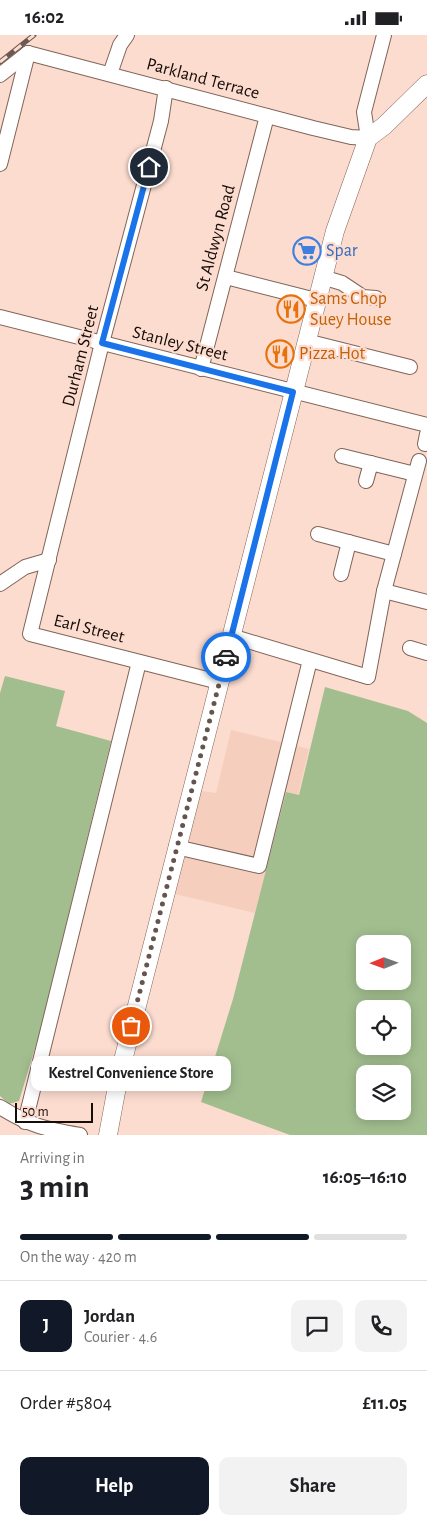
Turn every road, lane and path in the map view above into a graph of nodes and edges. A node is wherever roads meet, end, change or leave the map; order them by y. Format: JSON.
{"nodes":[{"id":1,"x":127,"y":35,"type":"edge"},
{"id":2,"x":384,"y":35,"type":"edge"},
{"id":3,"x":28,"y":53,"type":"junction"},
{"id":4,"x":110,"y":73,"type":"junction"},
{"id":5,"x":0,"y":75,"type":"edge"},
{"id":6,"x":427,"y":84,"type":"edge"},
{"id":7,"x":166,"y":88,"type":"junction"},
{"id":8,"x":267,"y":116,"type":"junction"},
{"id":9,"x":3,"y":138,"type":"edge"},
{"id":10,"x":368,"y":138,"type":"junction"},
{"id":11,"x":0,"y":164,"type":"edge"},
{"id":12,"x":226,"y":277,"type":"junction"},
{"id":13,"x":322,"y":277,"type":"junction"},
{"id":14,"x":376,"y":298,"type":"dead end"},
{"id":15,"x":316,"y":300,"type":"junction"},
{"id":16,"x":0,"y":317,"type":"edge"},
{"id":17,"x":306,"y":341,"type":"junction"},
{"id":18,"x":102,"y":343,"type":"junction"},
{"id":19,"x":410,"y":367,"type":"dead end"},
{"id":20,"x":201,"y":369,"type":"junction"},
{"id":21,"x":293,"y":392,"type":"junction"},
{"id":22,"x":427,"y":425,"type":"edge"},
{"id":23,"x":342,"y":456,"type":"dead end"},
{"id":24,"x":371,"y":463,"type":"junction"},
{"id":25,"x":366,"y":481,"type":"dead end"},
{"id":26,"x":318,"y":534,"type":"dead end"},
{"id":27,"x":349,"y":543,"type":"junction"},
{"id":28,"x":394,"y":554,"type":"junction"},
{"id":29,"x":49,"y":559,"type":"junction"},
{"id":30,"x":341,"y":574,"type":"dead end"},
{"id":31,"x":0,"y":584,"type":"edge"},
{"id":32,"x":384,"y":591,"type":"junction"},
{"id":33,"x":427,"y":602,"type":"edge"},
{"id":34,"x":30,"y":634,"type":"joint"},
{"id":35,"x":231,"y":636,"type":"junction"},
{"id":36,"x":410,"y":648,"type":"dead end"},
{"id":37,"x":426,"y":648,"type":"edge"},
{"id":38,"x":310,"y":660,"type":"junction"},
{"id":39,"x":139,"y":661,"type":"junction"},
{"id":40,"x":219,"y":682,"type":"junction"},
{"id":41,"x":176,"y":847,"type":"junction"},
{"id":42,"x":0,"y":1107,"type":"edge"},
{"id":43,"x":25,"y":1122,"type":"junction"},
{"id":44,"x":80,"y":1135,"type":"edge"},
{"id":45,"x":108,"y":1135,"type":"edge"}],
"edges":[{"from":1,"to":4,"type":"street"},
{"from":2,"to":10,"type":"street"},
{"from":3,"to":4,"type":"street","name":"Parkland Terrace"},
{"from":3,"to":5,"type":"street"},
{"from":3,"to":9,"type":"street"},
{"from":4,"to":7,"type":"street","name":"Parkland Terrace"},
{"from":6,"to":10,"type":"main road"},
{"from":7,"to":8,"type":"street","name":"Parkland Terrace"},
{"from":7,"to":18,"type":"street","name":"Durham Street"},
{"from":8,"to":10,"type":"street","name":"Parkland Terrace"},
{"from":8,"to":12,"type":"street","name":"St Aldwyn Road"},
{"from":9,"to":11,"type":"street"},
{"from":10,"to":13,"type":"main road"},
{"from":12,"to":15,"type":"street"},
{"from":12,"to":20,"type":"street","name":"St Aldwyn Road"},
{"from":13,"to":14,"type":"street"},
{"from":13,"to":15,"type":"main road"},
{"from":15,"to":17,"type":"main road"},
{"from":16,"to":18,"type":"street","name":"Stanley Street"},
{"from":17,"to":19,"type":"street"},
{"from":17,"to":21,"type":"main road"},
{"from":18,"to":20,"type":"street","name":"Stanley Street"},
{"from":18,"to":29,"type":"street","name":"Durham Street"},
{"from":20,"to":21,"type":"street","name":"Stanley Street"},
{"from":21,"to":22,"type":"street","name":"Stanley Street"},
{"from":21,"to":35,"type":"main road"},
{"from":23,"to":24,"type":"street"},
{"from":24,"to":25,"type":"street"},
{"from":24,"to":28,"type":"street"},
{"from":26,"to":27,"type":"street"},
{"from":27,"to":28,"type":"street"},
{"from":27,"to":30,"type":"street"},
{"from":28,"to":32,"type":"street"},
{"from":29,"to":31,"type":"street"},
{"from":29,"to":34,"type":"street","name":"Durham Street"},
{"from":32,"to":33,"type":"street"},
{"from":32,"to":38,"type":"street"},
{"from":34,"to":39,"type":"street","name":"Earl Street"},
{"from":35,"to":38,"type":"street"},
{"from":35,"to":40,"type":"main road"},
{"from":36,"to":37,"type":"street"},
{"from":38,"to":41,"type":"street"},
{"from":39,"to":40,"type":"street","name":"Earl Street"},
{"from":39,"to":43,"type":"street"},
{"from":40,"to":41,"type":"main road"},
{"from":41,"to":45,"type":"main road"},
{"from":42,"to":43,"type":"street"},
{"from":43,"to":44,"type":"street"}]}
